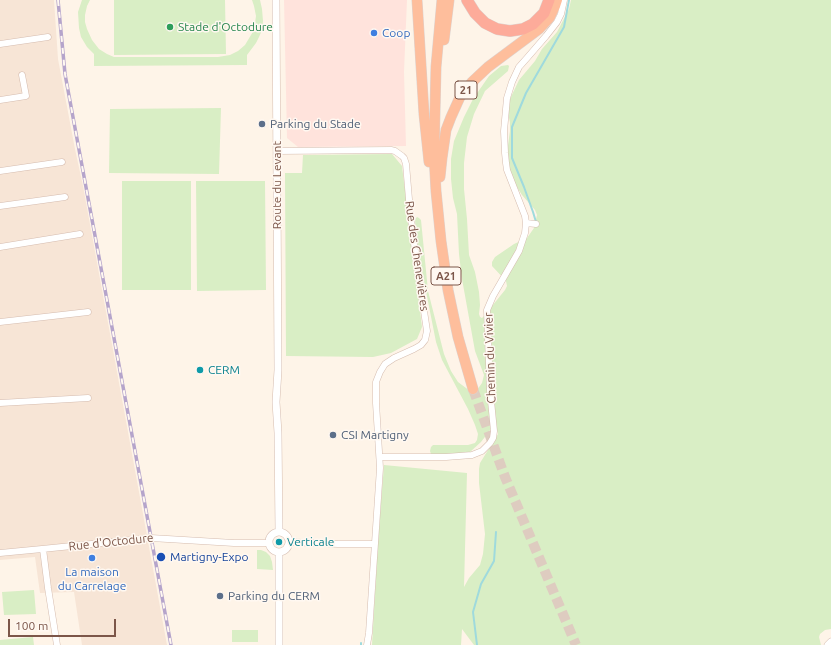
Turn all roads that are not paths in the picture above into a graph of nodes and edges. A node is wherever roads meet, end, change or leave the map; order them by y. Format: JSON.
{"nodes":[{"id":1,"x":276,"y":0,"type":"edge"},
{"id":2,"x":417,"y":0,"type":"edge"},
{"id":3,"x":442,"y":0,"type":"edge"},
{"id":4,"x":449,"y":0,"type":"edge"},
{"id":5,"x":467,"y":0,"type":"edge"},
{"id":6,"x":549,"y":0,"type":"edge"},
{"id":7,"x":556,"y":0,"type":"edge"},
{"id":8,"x":564,"y":0,"type":"edge"},
{"id":9,"x":48,"y":37,"type":"dead end"},
{"id":10,"x":0,"y":44,"type":"edge"},
{"id":11,"x":22,"y":75,"type":"dead end"},
{"id":12,"x":0,"y":100,"type":"edge"},
{"id":13,"x":436,"y":107,"type":"junction"},
{"id":14,"x":277,"y":150,"type":"junction"},
{"id":15,"x":62,"y":162,"type":"dead end"},
{"id":16,"x":0,"y":171,"type":"edge"},
{"id":17,"x":65,"y":197,"type":"dead end"},
{"id":18,"x":0,"y":206,"type":"edge"},
{"id":19,"x":438,"y":215,"type":"junction"},
{"id":20,"x":526,"y":223,"type":"junction"},
{"id":21,"x":536,"y":224,"type":"dead end"},
{"id":22,"x":80,"y":234,"type":"dead end"},
{"id":23,"x":0,"y":247,"type":"edge"},
{"id":24,"x":88,"y":312,"type":"dead end"},
{"id":25,"x":0,"y":322,"type":"edge"},
{"id":26,"x":473,"y":389,"type":"tunnel mouth"},
{"id":27,"x":88,"y":398,"type":"dead end"},
{"id":28,"x":0,"y":403,"type":"edge"},
{"id":29,"x":380,"y":457,"type":"junction"},
{"id":30,"x":279,"y":532,"type":"junction"},
{"id":31,"x":289,"y":542,"type":"junction"},
{"id":32,"x":269,"y":543,"type":"junction"},
{"id":33,"x":375,"y":544,"type":"junction"},
{"id":34,"x":44,"y":549,"type":"junction"},
{"id":35,"x":279,"y":552,"type":"junction"},
{"id":36,"x":0,"y":553,"type":"edge"},
{"id":37,"x":831,"y":642,"type":"edge"},
{"id":38,"x":57,"y":645,"type":"edge"},
{"id":39,"x":279,"y":645,"type":"edge"},
{"id":40,"x":367,"y":645,"type":"edge"},
{"id":41,"x":828,"y":645,"type":"edge"}],
"edges":[{"from":1,"to":14,"type":"street","name":"Route du Levant"},
{"from":2,"to":19,"type":"highway"},
{"from":3,"to":13,"type":"highway","number":"A21"},
{"from":4,"to":13,"type":"highway","number":"A21"},
{"from":5,"to":6,"type":"highway"},
{"from":7,"to":19,"type":"highway","number":"21"},
{"from":8,"to":20,"type":"street","name":"Chemin du Vivier"},
{"from":9,"to":10,"type":"street"},
{"from":11,"to":12,"type":"street"},
{"from":13,"to":19,"type":"highway","number":"A21"},
{"from":14,"to":29,"type":"street","name":"Rue des Chenevières"},
{"from":14,"to":30,"type":"street","name":"Route du Levant"},
{"from":15,"to":16,"type":"street"},
{"from":17,"to":18,"type":"street"},
{"from":19,"to":26,"type":"highway","number":"A21"},
{"from":20,"to":21,"type":"street"},
{"from":20,"to":29,"type":"street","name":"Chemin du Vivier"},
{"from":22,"to":23,"type":"street"},
{"from":24,"to":25,"type":"street"},
{"from":27,"to":28,"type":"street"},
{"from":29,"to":33,"type":"street"},
{"from":30,"to":31,"type":"street"},
{"from":30,"to":32,"type":"street"},
{"from":31,"to":33,"type":"street"},
{"from":31,"to":35,"type":"street"},
{"from":32,"to":34,"type":"street","name":"Rue d'Octodure"},
{"from":32,"to":35,"type":"street"},
{"from":33,"to":40,"type":"street"},
{"from":34,"to":36,"type":"street","name":"Rue d'Octodure"},
{"from":34,"to":38,"type":"street"},
{"from":35,"to":39,"type":"street"},
{"from":37,"to":41,"type":"street"}]}
